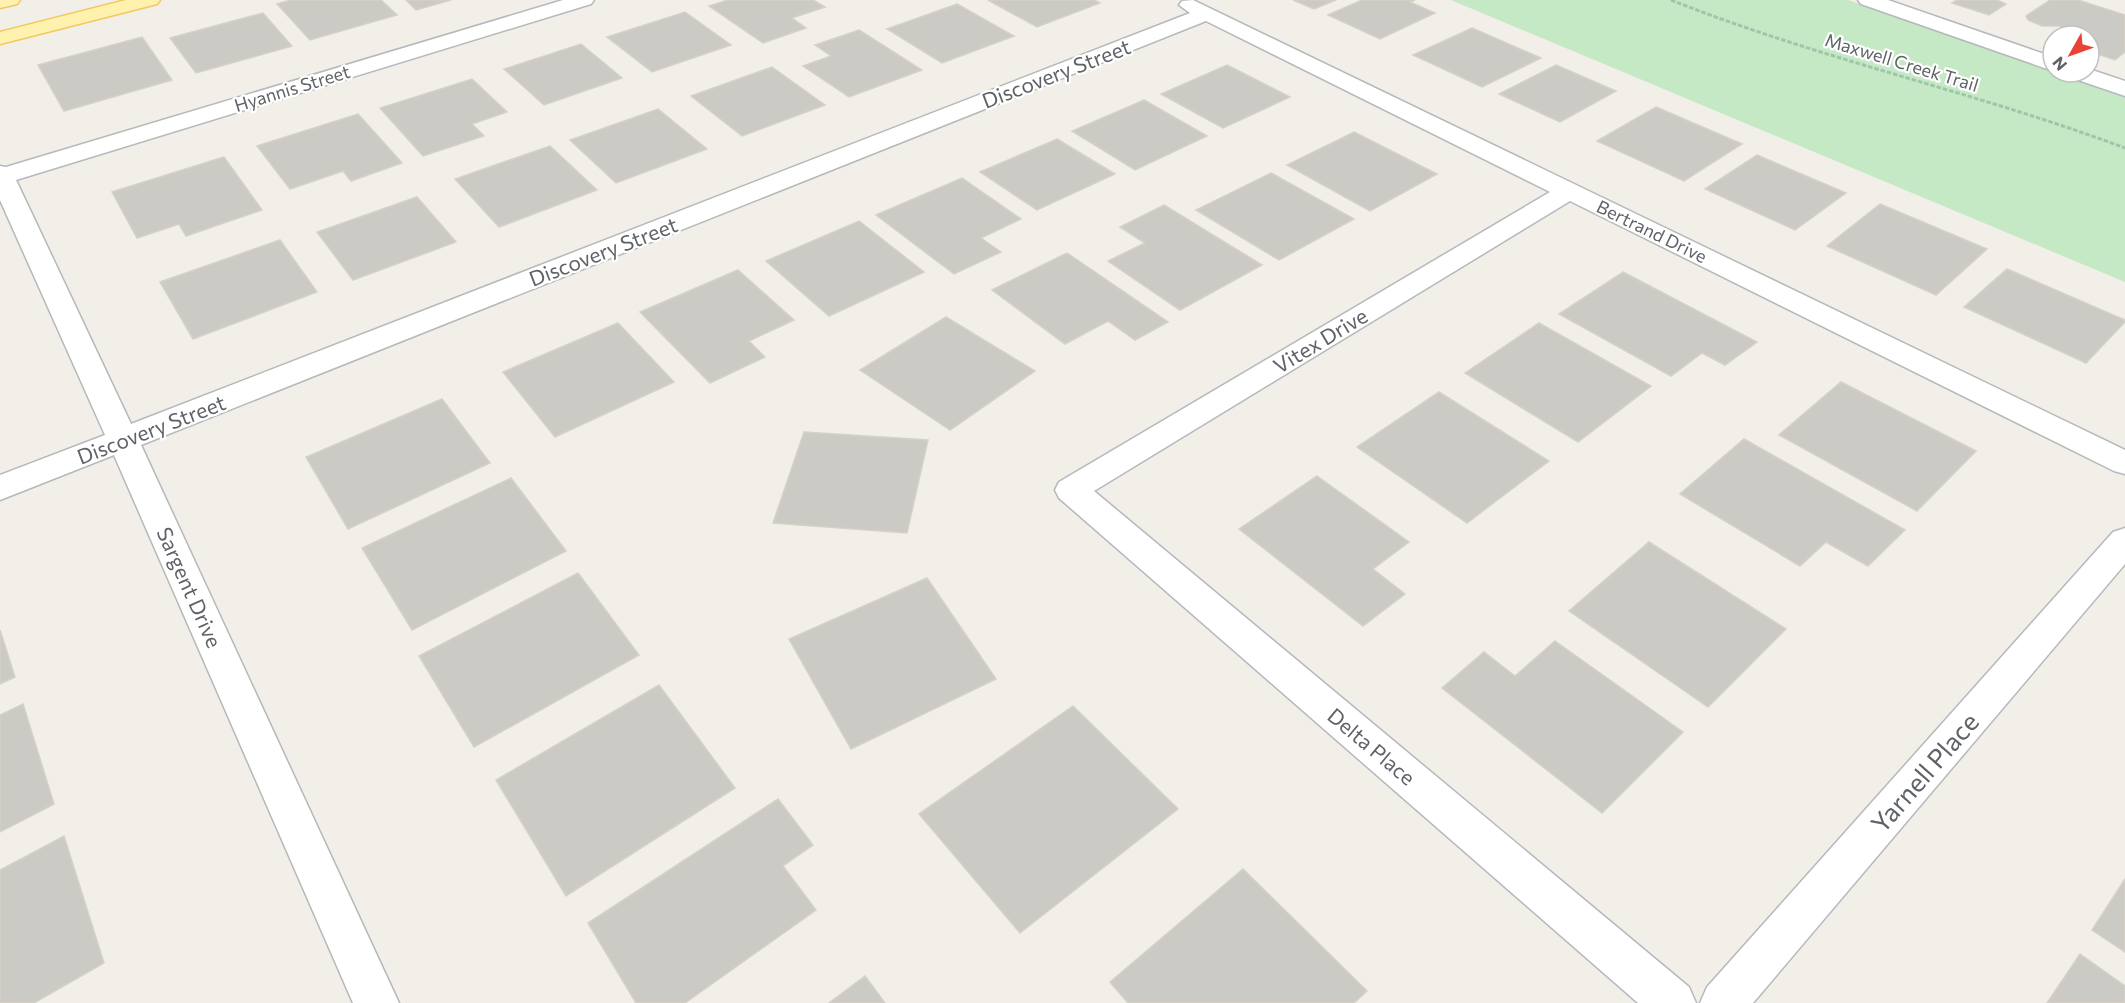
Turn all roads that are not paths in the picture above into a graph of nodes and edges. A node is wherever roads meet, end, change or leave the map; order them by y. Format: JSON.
{"nodes":[{"id":1,"x":10,"y":0,"type":"edge"},
{"id":2,"x":150,"y":0,"type":"edge"},
{"id":3,"x":584,"y":0,"type":"edge"},
{"id":4,"x":1179,"y":0,"type":"edge"},
{"id":5,"x":1868,"y":0,"type":"edge"},
{"id":6,"x":0,"y":2,"type":"edge"},
{"id":7,"x":1207,"y":14,"type":"junction"},
{"id":8,"x":0,"y":38,"type":"edge"},
{"id":9,"x":2041,"y":60,"type":"edge"},
{"id":10,"x":2101,"y":80,"type":"edge"},
{"id":11,"x":2125,"y":88,"type":"edge"},
{"id":12,"x":0,"y":176,"type":"edge"},
{"id":13,"x":1569,"y":191,"type":"junction"},
{"id":14,"x":123,"y":440,"type":"junction"},
{"id":15,"x":2125,"y":463,"type":"edge"},
{"id":16,"x":0,"y":488,"type":"edge"},
{"id":17,"x":1071,"y":489,"type":"joint"},
{"id":18,"x":2125,"y":541,"type":"edge"},
{"id":19,"x":375,"y":1003,"type":"edge"},
{"id":20,"x":1673,"y":1003,"type":"edge"},
{"id":21,"x":1724,"y":1003,"type":"edge"}],
"edges":[{"from":1,"to":6,"type":"main road"},
{"from":2,"to":8,"type":"main road"},
{"from":3,"to":12,"type":"street","name":"Hyannis Street"},
{"from":4,"to":7,"type":"street","name":"Bertrand Drive"},
{"from":5,"to":9,"type":"street"},
{"from":7,"to":13,"type":"street","name":"Bertrand Drive"},
{"from":7,"to":14,"type":"street","name":"Discovery Street"},
{"from":10,"to":11,"type":"street"},
{"from":12,"to":14,"type":"street","name":"Sargent Drive"},
{"from":13,"to":15,"type":"street","name":"Bertrand Drive"},
{"from":13,"to":17,"type":"street","name":"Vitex Drive"},
{"from":14,"to":16,"type":"street","name":"Discovery Street"},
{"from":14,"to":19,"type":"street","name":"Sargent Drive"},
{"from":17,"to":20,"type":"street","name":"Delta Place"},
{"from":18,"to":21,"type":"street","name":"Yarnell Place"}]}
